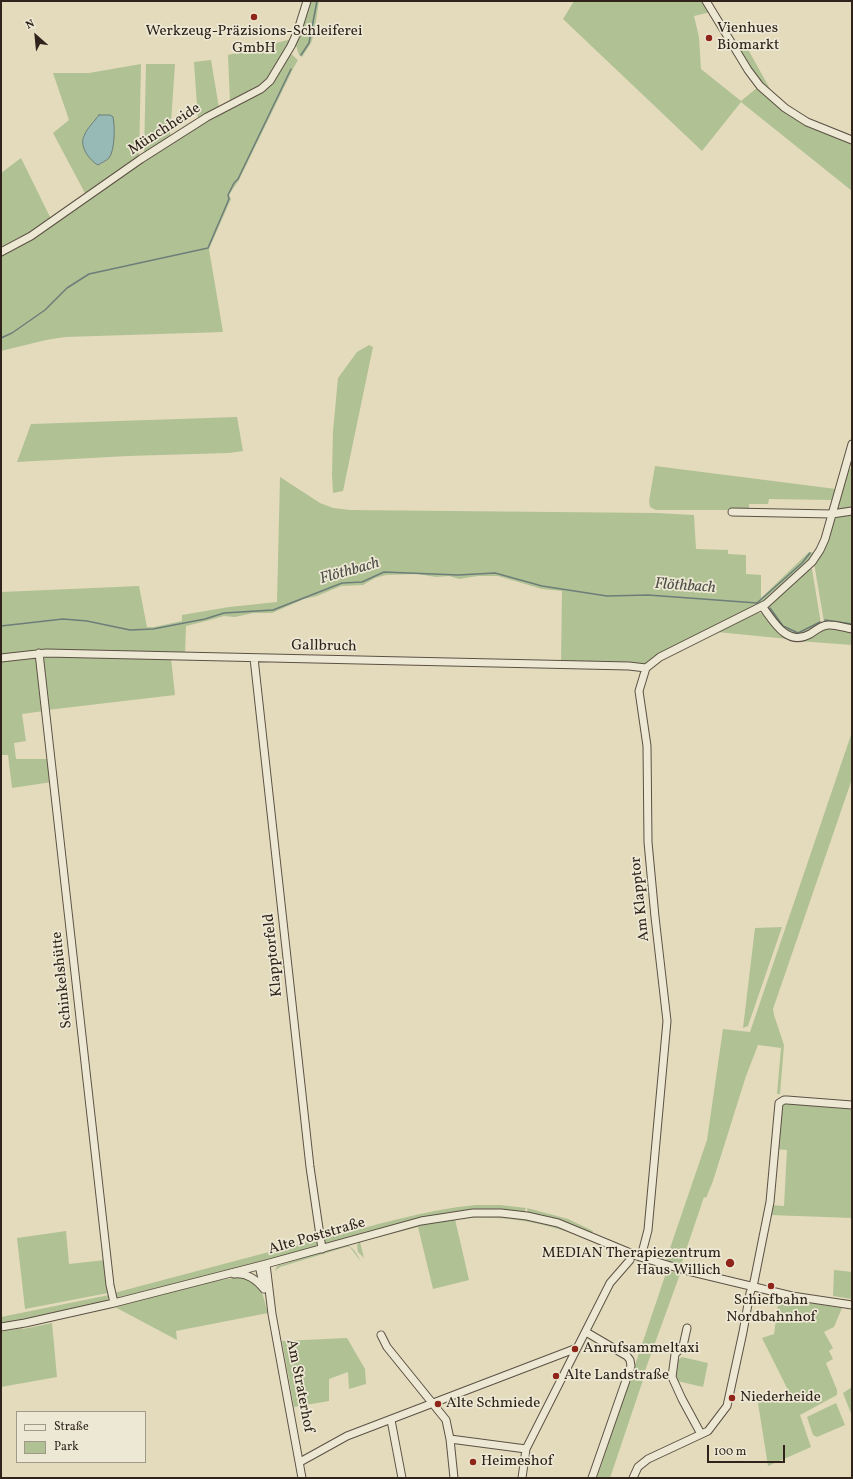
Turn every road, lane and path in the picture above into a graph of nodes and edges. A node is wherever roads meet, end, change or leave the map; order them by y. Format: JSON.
{"nodes":[{"id":1,"x":307,"y":1,"type":"edge"},
{"id":2,"x":706,"y":1,"type":"edge"},
{"id":3,"x":852,"y":140,"type":"edge"},
{"id":4,"x":1,"y":252,"type":"edge"},
{"id":5,"x":852,"y":444,"type":"edge"},
{"id":6,"x":852,"y":511,"type":"edge"},
{"id":7,"x":732,"y":512,"type":"dead end"},
{"id":8,"x":832,"y":514,"type":"junction"},
{"id":9,"x":762,"y":606,"type":"junction"},
{"id":10,"x":852,"y":629,"type":"edge"},
{"id":11,"x":39,"y":653,"type":"junction"},
{"id":12,"x":1,"y":658,"type":"edge"},
{"id":13,"x":254,"y":658,"type":"junction"},
{"id":14,"x":646,"y":668,"type":"junction"},
{"id":15,"x":852,"y":1105,"type":"edge"},
{"id":16,"x":322,"y":1249,"type":"junction"},
{"id":17,"x":633,"y":1258,"type":"junction"},
{"id":18,"x":263,"y":1265,"type":"junction"},
{"id":19,"x":218,"y":1276,"type":"junction"},
{"id":20,"x":752,"y":1287,"type":"junction"},
{"id":21,"x":264,"y":1288,"type":"junction"},
{"id":22,"x":114,"y":1303,"type":"junction"},
{"id":23,"x":852,"y":1306,"type":"edge"},
{"id":24,"x":272,"y":1314,"type":"junction"},
{"id":25,"x":1,"y":1327,"type":"edge"},
{"id":26,"x":687,"y":1328,"type":"dead end"},
{"id":27,"x":586,"y":1332,"type":"junction"},
{"id":28,"x":381,"y":1335,"type":"dead end"},
{"id":29,"x":577,"y":1348,"type":"junction"},
{"id":30,"x":433,"y":1404,"type":"junction"},
{"id":31,"x":391,"y":1420,"type":"junction"},
{"id":32,"x":702,"y":1434,"type":"junction"},
{"id":33,"x":450,"y":1439,"type":"junction"},
{"id":34,"x":526,"y":1449,"type":"junction"},
{"id":35,"x":300,"y":1462,"type":"junction"},
{"id":36,"x":302,"y":1478,"type":"edge"},
{"id":37,"x":402,"y":1478,"type":"edge"},
{"id":38,"x":454,"y":1478,"type":"edge"},
{"id":39,"x":522,"y":1478,"type":"edge"},
{"id":40,"x":592,"y":1478,"type":"edge"},
{"id":41,"x":633,"y":1478,"type":"edge"}],
"edges":[{"from":1,"to":4,"type":"street","name":"Münchheide"},
{"from":2,"to":3,"type":"street"},
{"from":5,"to":8,"type":"street"},
{"from":6,"to":8,"type":"street"},
{"from":7,"to":8,"type":"street"},
{"from":8,"to":9,"type":"street"},
{"from":9,"to":10,"type":"street"},
{"from":9,"to":14,"type":"street"},
{"from":11,"to":12,"type":"street","name":"Gallbruch"},
{"from":11,"to":13,"type":"street","name":"Gallbruch"},
{"from":11,"to":22,"type":"street","name":"Schinkelshütte"},
{"from":13,"to":14,"type":"street","name":"Gallbruch"},
{"from":13,"to":16,"type":"street","name":"Klapptorfeld"},
{"from":14,"to":17,"type":"street","name":"Am Klapptor"},
{"from":15,"to":20,"type":"street"},
{"from":16,"to":17,"type":"street","name":"Alte Poststraße"},
{"from":16,"to":18,"type":"street","name":"Alte Poststraße"},
{"from":17,"to":20,"type":"street","name":"Alte Poststraße"},
{"from":17,"to":27,"type":"street"},
{"from":18,"to":19,"type":"street","name":"Alte Poststraße"},
{"from":18,"to":21,"type":"street","name":"Am Straterhof"},
{"from":18,"to":24,"type":"street","name":"Am Straterhof"},
{"from":19,"to":21,"type":"street"},
{"from":19,"to":22,"type":"street","name":"Alte Poststraße"},
{"from":20,"to":23,"type":"street","name":"Alte Poststraße"},
{"from":20,"to":32,"type":"street"},
{"from":21,"to":24,"type":"street","name":"Am Straterhof"},
{"from":22,"to":25,"type":"street","name":"Alte Poststraße"},
{"from":24,"to":35,"type":"street","name":"Am Straterhof"},
{"from":26,"to":32,"type":"street"},
{"from":27,"to":29,"type":"street"},
{"from":27,"to":40,"type":"street"},
{"from":28,"to":30,"type":"street"},
{"from":29,"to":30,"type":"street"},
{"from":29,"to":34,"type":"street"},
{"from":30,"to":31,"type":"street"},
{"from":30,"to":33,"type":"street"},
{"from":31,"to":35,"type":"street"},
{"from":31,"to":37,"type":"street"},
{"from":32,"to":41,"type":"street"},
{"from":33,"to":34,"type":"street"},
{"from":33,"to":38,"type":"street"},
{"from":34,"to":39,"type":"street"},
{"from":35,"to":36,"type":"street"}]}
